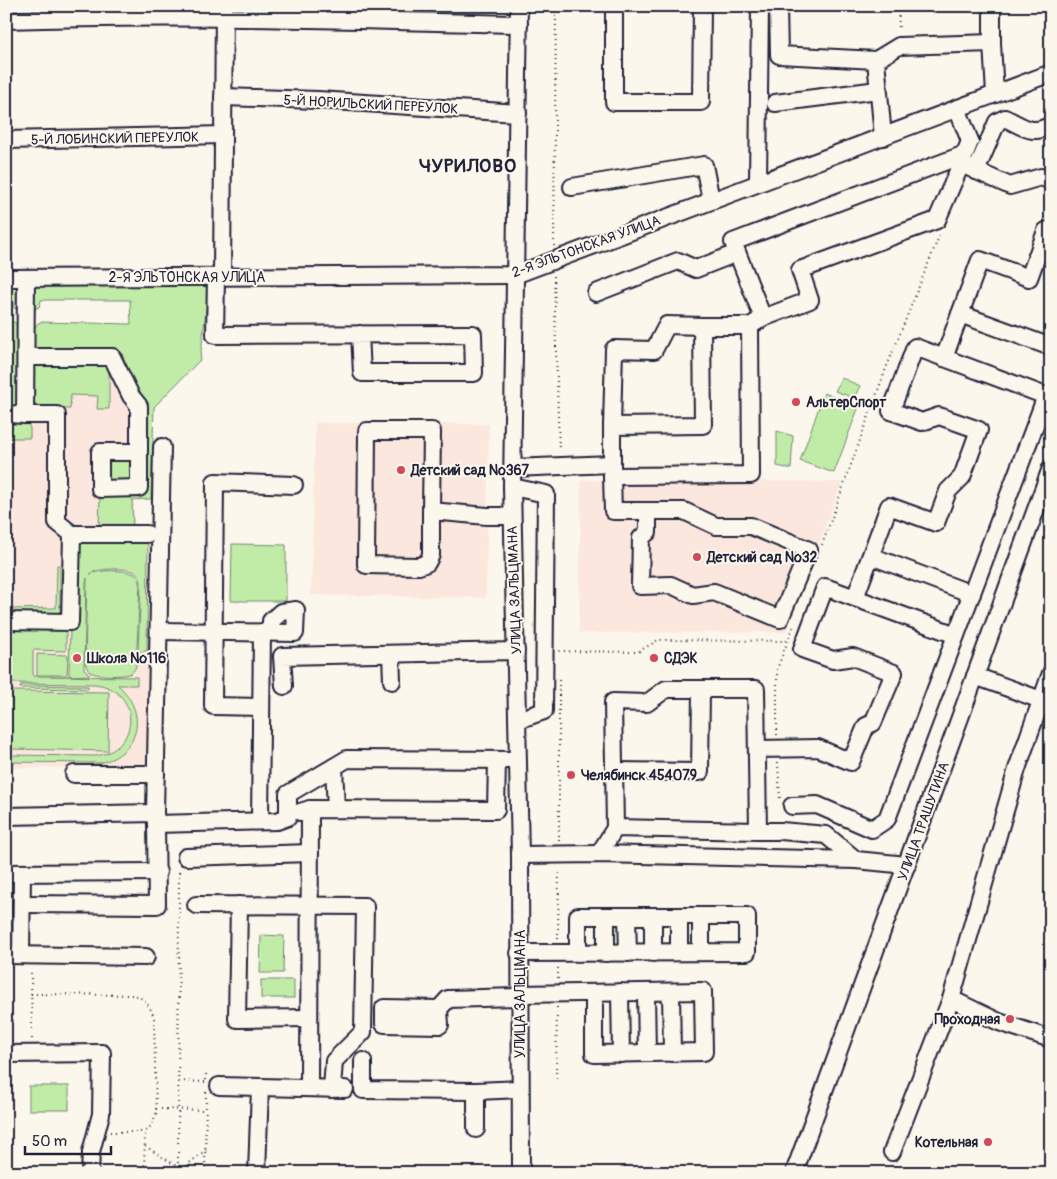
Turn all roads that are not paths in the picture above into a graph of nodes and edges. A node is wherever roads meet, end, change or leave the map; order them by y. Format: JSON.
{"nodes":[{"id":1,"x":519,"y":6,"type":"edge"},
{"id":2,"x":614,"y":6,"type":"edge"},
{"id":3,"x":702,"y":6,"type":"edge"},
{"id":4,"x":760,"y":6,"type":"edge"},
{"id":5,"x":778,"y":6,"type":"edge"},
{"id":6,"x":992,"y":6,"type":"edge"},
{"id":7,"x":224,"y":12,"type":"edge"},
{"id":8,"x":6,"y":20,"type":"edge"},
{"id":9,"x":519,"y":24,"type":"junction"},
{"id":10,"x":992,"y":43,"type":"junction"},
{"id":11,"x":876,"y":60,"type":"junction"},
{"id":12,"x":1051,"y":73,"type":"edge"},
{"id":13,"x":878,"y":90,"type":"junction"},
{"id":14,"x":995,"y":94,"type":"junction"},
{"id":15,"x":223,"y":97,"type":"junction"},
{"id":16,"x":775,"y":104,"type":"dead end"},
{"id":17,"x":957,"y":108,"type":"junction"},
{"id":18,"x":518,"y":113,"type":"junction"},
{"id":19,"x":1051,"y":125,"type":"edge"},
{"id":20,"x":223,"y":135,"type":"junction"},
{"id":21,"x":883,"y":137,"type":"junction"},
{"id":22,"x":6,"y":140,"type":"edge"},
{"id":23,"x":967,"y":163,"type":"junction"},
{"id":24,"x":1051,"y":181,"type":"edge"},
{"id":25,"x":758,"y":182,"type":"junction"},
{"id":26,"x":572,"y":187,"type":"dead end"},
{"id":27,"x":711,"y":200,"type":"junction"},
{"id":28,"x":1051,"y":229,"type":"edge"},
{"id":29,"x":737,"y":253,"type":"junction"},
{"id":30,"x":515,"y":275,"type":"junction"},
{"id":31,"x":219,"y":277,"type":"junction"},
{"id":32,"x":6,"y":278,"type":"edge"},
{"id":33,"x":26,"y":278,"type":"junction"},
{"id":34,"x":596,"y":293,"type":"dead end"},
{"id":35,"x":960,"y":314,"type":"junction"},
{"id":36,"x":756,"y":322,"type":"junction"},
{"id":37,"x":702,"y":326,"type":"junction"},
{"id":38,"x":360,"y":334,"type":"junction"},
{"id":39,"x":1051,"y":347,"type":"edge"},
{"id":40,"x":26,"y":357,"type":"junction"},
{"id":41,"x":944,"y":358,"type":"junction"},
{"id":42,"x":1048,"y":389,"type":"edge"},
{"id":43,"x":6,"y":414,"type":"edge"},
{"id":44,"x":25,"y":414,"type":"junction"},
{"id":45,"x":612,"y":426,"type":"junction"},
{"id":46,"x":162,"y":448,"type":"dead end"},
{"id":47,"x":139,"y":452,"type":"dead end"},
{"id":48,"x":512,"y":468,"type":"junction"},
{"id":49,"x":1051,"y":468,"type":"edge"},
{"id":50,"x":612,"y":470,"type":"junction"},
{"id":51,"x":294,"y":485,"type":"dead end"},
{"id":52,"x":512,"y":488,"type":"junction"},
{"id":53,"x":431,"y":511,"type":"junction"},
{"id":54,"x":648,"y":511,"type":"junction"},
{"id":55,"x":512,"y":516,"type":"junction"},
{"id":56,"x":72,"y":534,"type":"junction"},
{"id":57,"x":147,"y":534,"type":"dead end"},
{"id":58,"x":871,"y":556,"type":"junction"},
{"id":59,"x":972,"y":594,"type":"junction"},
{"id":60,"x":855,"y":598,"type":"junction"},
{"id":61,"x":6,"y":621,"type":"edge"},
{"id":62,"x":159,"y":631,"type":"junction"},
{"id":63,"x":214,"y":632,"type":"junction"},
{"id":64,"x":956,"y":635,"type":"junction"},
{"id":65,"x":516,"y":651,"type":"junction"},
{"id":66,"x":391,"y":654,"type":"junction"},
{"id":67,"x":1051,"y":673,"type":"edge"},
{"id":68,"x":976,"y":676,"type":"junction"},
{"id":69,"x":392,"y":681,"type":"dead end"},
{"id":70,"x":284,"y":686,"type":"dead end"},
{"id":71,"x":701,"y":690,"type":"junction"},
{"id":72,"x":1041,"y":700,"type":"junction"},
{"id":73,"x":261,"y":707,"type":"junction"},
{"id":74,"x":518,"y":720,"type":"junction"},
{"id":75,"x":757,"y":748,"type":"junction"},
{"id":76,"x":497,"y":760,"type":"junction"},
{"id":77,"x":517,"y":760,"type":"junction"},
{"id":78,"x":334,"y":767,"type":"junction"},
{"id":79,"x":615,"y":771,"type":"junction"},
{"id":80,"x":74,"y":774,"type":"dead end"},
{"id":81,"x":156,"y":774,"type":"junction"},
{"id":82,"x":786,"y":804,"type":"road end"},
{"id":83,"x":310,"y":809,"type":"junction"},
{"id":84,"x":336,"y":809,"type":"junction"},
{"id":85,"x":6,"y":816,"type":"edge"},
{"id":86,"x":288,"y":817,"type":"junction"},
{"id":87,"x":156,"y":819,"type":"junction"},
{"id":88,"x":260,"y":821,"type":"junction"},
{"id":89,"x":615,"y":828,"type":"junction"},
{"id":90,"x":758,"y":832,"type":"junction"},
{"id":91,"x":310,"y":853,"type":"junction"},
{"id":92,"x":599,"y":854,"type":"junction"},
{"id":93,"x":520,"y":855,"type":"junction"},
{"id":94,"x":186,"y":857,"type":"road end"},
{"id":95,"x":856,"y":860,"type":"junction"},
{"id":96,"x":907,"y":865,"type":"junction"},
{"id":97,"x":158,"y":872,"type":"junction"},
{"id":98,"x":14,"y":873,"type":"edge"},
{"id":99,"x":22,"y":904,"type":"junction"},
{"id":100,"x":196,"y":905,"type":"dead end"},
{"id":101,"x":239,"y":905,"type":"junction"},
{"id":102,"x":310,"y":906,"type":"junction"},
{"id":103,"x":606,"y":916,"type":"junction"},
{"id":104,"x":628,"y":916,"type":"junction"},
{"id":105,"x":653,"y":916,"type":"junction"},
{"id":106,"x":679,"y":916,"type":"junction"},
{"id":107,"x":701,"y":916,"type":"junction"},
{"id":108,"x":519,"y":952,"type":"junction"},
{"id":109,"x":578,"y":952,"type":"junction"},
{"id":110,"x":606,"y":952,"type":"junction"},
{"id":111,"x":628,"y":952,"type":"junction"},
{"id":112,"x":653,"y":952,"type":"junction"},
{"id":113,"x":679,"y":952,"type":"junction"},
{"id":114,"x":701,"y":952,"type":"junction"},
{"id":115,"x":14,"y":955,"type":"edge"},
{"id":116,"x":146,"y":957,"type":"dead end"},
{"id":117,"x":620,"y":992,"type":"junction"},
{"id":118,"x":646,"y":992,"type":"junction"},
{"id":119,"x":671,"y":992,"type":"junction"},
{"id":120,"x":594,"y":993,"type":"junction"},
{"id":121,"x":519,"y":995,"type":"junction"},
{"id":122,"x":951,"y":999,"type":"junction"},
{"id":123,"x":439,"y":1010,"type":"dead end"},
{"id":124,"x":309,"y":1018,"type":"junction"},
{"id":125,"x":1051,"y":1039,"type":"edge"},
{"id":126,"x":647,"y":1053,"type":"junction"},
{"id":127,"x":672,"y":1053,"type":"junction"},
{"id":128,"x":6,"y":1054,"type":"edge"},
{"id":129,"x":621,"y":1054,"type":"junction"},
{"id":130,"x":363,"y":1061,"type":"dead end"},
{"id":131,"x":260,"y":1087,"type":"junction"},
{"id":132,"x":309,"y":1088,"type":"junction"},
{"id":133,"x":520,"y":1088,"type":"junction"},
{"id":134,"x":212,"y":1089,"type":"road end"},
{"id":135,"x":476,"y":1091,"type":"junction"},
{"id":136,"x":476,"y":1129,"type":"dead end"},
{"id":137,"x":892,"y":1152,"type":"dead end"},
{"id":138,"x":90,"y":1173,"type":"edge"},
{"id":139,"x":257,"y":1173,"type":"edge"},
{"id":140,"x":521,"y":1173,"type":"edge"},
{"id":141,"x":794,"y":1173,"type":"edge"}],
"edges":[{"from":1,"to":9,"type":"street","name":"УЛИЦА ЗАЛЬЦМАНА"},
{"from":2,"to":3,"type":"street"},
{"from":4,"to":25,"type":"street"},
{"from":5,"to":11,"type":"street"},
{"from":6,"to":10,"type":"street"},
{"from":7,"to":8,"type":"street"},
{"from":7,"to":9,"type":"street"},
{"from":7,"to":15,"type":"street"},
{"from":9,"to":18,"type":"street","name":"УЛИЦА ЗАЛЬЦМАНА"},
{"from":10,"to":11,"type":"street"},
{"from":10,"to":14,"type":"street"},
{"from":11,"to":13,"type":"street"},
{"from":12,"to":14,"type":"street","name":"2-Я ЭЛЬТОНСКАЯ УЛИЦА"},
{"from":13,"to":16,"type":"street"},
{"from":13,"to":21,"type":"street"},
{"from":14,"to":17,"type":"street","name":"2-Я ЭЛЬТОНСКАЯ УЛИЦА"},
{"from":15,"to":18,"type":"street","name":"5-Й НОРИЛЬСКИЙ ПЕРЕУЛОК"},
{"from":15,"to":20,"type":"street"},
{"from":17,"to":21,"type":"street","name":"2-Я ЭЛЬТОНСКАЯ УЛИЦА"},
{"from":17,"to":23,"type":"street"},
{"from":18,"to":30,"type":"street","name":"УЛИЦА ЗАЛЬЦМАНА"},
{"from":19,"to":23,"type":"street"},
{"from":20,"to":22,"type":"street","name":"5-Й ЛОБИНСКИЙ ПЕРЕУЛОК"},
{"from":20,"to":31,"type":"street"},
{"from":21,"to":25,"type":"street","name":"2-Я ЭЛЬТОНСКАЯ УЛИЦА"},
{"from":23,"to":24,"type":"street"},
{"from":23,"to":29,"type":"street"},
{"from":23,"to":36,"type":"street"},
{"from":25,"to":27,"type":"street","name":"2-Я ЭЛЬТОНСКАЯ УЛИЦА"},
{"from":26,"to":27,"type":"street"},
{"from":27,"to":30,"type":"street","name":"2-Я ЭЛЬТОНСКАЯ УЛИЦА"},
{"from":28,"to":35,"type":"street"},
{"from":29,"to":34,"type":"street"},
{"from":29,"to":36,"type":"street"},
{"from":30,"to":31,"type":"street","name":"2-Я ЭЛЬТОНСКАЯ УЛИЦА"},
{"from":30,"to":48,"type":"street","name":"УЛИЦА ЗАЛЬЦМАНА"},
{"from":31,"to":33,"type":"street","name":"2-Я ЭЛЬТОНСКАЯ УЛИЦА"},
{"from":31,"to":38,"type":"street"},
{"from":32,"to":33,"type":"street","name":"2-Я ЭЛЬТОНСКАЯ УЛИЦА"},
{"from":33,"to":40,"type":"street"},
{"from":35,"to":39,"type":"street"},
{"from":35,"to":41,"type":"street"},
{"from":36,"to":37,"type":"street"},
{"from":36,"to":50,"type":"street"},
{"from":37,"to":45,"type":"street"},
{"from":37,"to":45,"type":"street"},
{"from":38,"to":38,"type":"street"},
{"from":40,"to":44,"type":"street"},
{"from":40,"to":47,"type":"street"},
{"from":41,"to":42,"type":"street"},
{"from":41,"to":58,"type":"street"},
{"from":42,"to":59,"type":"street"},
{"from":43,"to":44,"type":"street"},
{"from":44,"to":56,"type":"street"},
{"from":45,"to":50,"type":"street"},
{"from":46,"to":62,"type":"street"},
{"from":48,"to":50,"type":"street"},
{"from":48,"to":52,"type":"street","name":"УЛИЦА ЗАЛЬЦМАНА"},
{"from":49,"to":68,"type":"street","name":"УЛИЦА ТРАШУТИНА"},
{"from":50,"to":54,"type":"street"},
{"from":51,"to":63,"type":"street"},
{"from":52,"to":55,"type":"street","name":"УЛИЦА ЗАЛЬЦМАНА"},
{"from":52,"to":74,"type":"street"},
{"from":53,"to":53,"type":"street"},
{"from":53,"to":55,"type":"street"},
{"from":54,"to":54,"type":"street"},
{"from":55,"to":65,"type":"street","name":"УЛИЦА ЗАЛЬЦМАНА"},
{"from":56,"to":57,"type":"street"},
{"from":56,"to":61,"type":"street"},
{"from":58,"to":59,"type":"street"},
{"from":58,"to":60,"type":"street"},
{"from":59,"to":64,"type":"street"},
{"from":60,"to":64,"type":"street"},
{"from":60,"to":75,"type":"street"},
{"from":62,"to":63,"type":"street"},
{"from":62,"to":81,"type":"street"},
{"from":63,"to":73,"type":"street"},
{"from":63,"to":73,"type":"street"},
{"from":64,"to":82,"type":"street"},
{"from":65,"to":66,"type":"street"},
{"from":65,"to":74,"type":"street","name":"УЛИЦА ЗАЛЬЦМАНА"},
{"from":66,"to":69,"type":"street"},
{"from":66,"to":70,"type":"street"},
{"from":67,"to":72,"type":"street"},
{"from":68,"to":72,"type":"street"},
{"from":68,"to":96,"type":"street","name":"УЛИЦА ТРАШУТИНА"},
{"from":71,"to":75,"type":"street"},
{"from":71,"to":79,"type":"street"},
{"from":71,"to":79,"type":"street"},
{"from":72,"to":122,"type":"street"},
{"from":73,"to":88,"type":"street"},
{"from":74,"to":77,"type":"street","name":"УЛИЦА ЗАЛЬЦМАНА"},
{"from":75,"to":90,"type":"street"},
{"from":76,"to":77,"type":"street"},
{"from":76,"to":78,"type":"street"},
{"from":76,"to":84,"type":"street"},
{"from":77,"to":93,"type":"street","name":"УЛИЦА ЗАЛЬЦМАНА"},
{"from":78,"to":84,"type":"street"},
{"from":78,"to":86,"type":"street"},
{"from":79,"to":89,"type":"street"},
{"from":80,"to":81,"type":"street"},
{"from":81,"to":87,"type":"street"},
{"from":83,"to":84,"type":"street"},
{"from":83,"to":86,"type":"street"},
{"from":83,"to":91,"type":"street"},
{"from":85,"to":87,"type":"street"},
{"from":86,"to":88,"type":"street"},
{"from":87,"to":88,"type":"street"},
{"from":87,"to":97,"type":"street"},
{"from":89,"to":90,"type":"street"},
{"from":89,"to":92,"type":"street"},
{"from":90,"to":95,"type":"street"},
{"from":91,"to":94,"type":"street"},
{"from":91,"to":102,"type":"street"},
{"from":92,"to":93,"type":"street"},
{"from":92,"to":95,"type":"street"},
{"from":93,"to":108,"type":"street","name":"УЛИЦА ЗАЛЬЦМАНА"},
{"from":95,"to":96,"type":"street"},
{"from":96,"to":141,"type":"street","name":"УЛИЦА ТРАШУТИНА"},
{"from":97,"to":98,"type":"street"},
{"from":97,"to":99,"type":"street"},
{"from":98,"to":99,"type":"street"},
{"from":99,"to":115,"type":"street"},
{"from":100,"to":101,"type":"street"},
{"from":101,"to":102,"type":"street"},
{"from":101,"to":124,"type":"street"},
{"from":102,"to":124,"type":"street"},
{"from":102,"to":132,"type":"street"},
{"from":103,"to":104,"type":"street"},
{"from":103,"to":109,"type":"street"},
{"from":103,"to":110,"type":"street"},
{"from":104,"to":105,"type":"street"},
{"from":104,"to":111,"type":"street"},
{"from":105,"to":106,"type":"street"},
{"from":105,"to":112,"type":"street"},
{"from":106,"to":107,"type":"street"},
{"from":106,"to":113,"type":"street"},
{"from":107,"to":114,"type":"street"},
{"from":107,"to":114,"type":"street"},
{"from":108,"to":109,"type":"street"},
{"from":108,"to":121,"type":"street","name":"УЛИЦА ЗАЛЬЦМАНА"},
{"from":109,"to":110,"type":"street"},
{"from":110,"to":111,"type":"street"},
{"from":111,"to":112,"type":"street"},
{"from":112,"to":113,"type":"street"},
{"from":113,"to":114,"type":"street"},
{"from":115,"to":116,"type":"street"},
{"from":117,"to":118,"type":"street"},
{"from":117,"to":120,"type":"street"},
{"from":117,"to":129,"type":"street"},
{"from":118,"to":119,"type":"street"},
{"from":118,"to":126,"type":"street"},
{"from":119,"to":127,"type":"street"},
{"from":119,"to":127,"type":"street"},
{"from":120,"to":121,"type":"street"},
{"from":120,"to":129,"type":"street"},
{"from":121,"to":123,"type":"street"},
{"from":121,"to":133,"type":"street","name":"УЛИЦА ЗАЛЬЦМАНА"},
{"from":122,"to":125,"type":"street"},
{"from":122,"to":137,"type":"street"},
{"from":124,"to":132,"type":"street"},
{"from":126,"to":127,"type":"street"},
{"from":126,"to":129,"type":"street"},
{"from":128,"to":138,"type":"street"},
{"from":130,"to":135,"type":"street"},
{"from":131,"to":132,"type":"street"},
{"from":131,"to":134,"type":"street"},
{"from":131,"to":139,"type":"street"},
{"from":133,"to":135,"type":"street"},
{"from":133,"to":140,"type":"street","name":"УЛИЦА ЗАЛЬЦМАНА"},
{"from":135,"to":136,"type":"street"}]}
